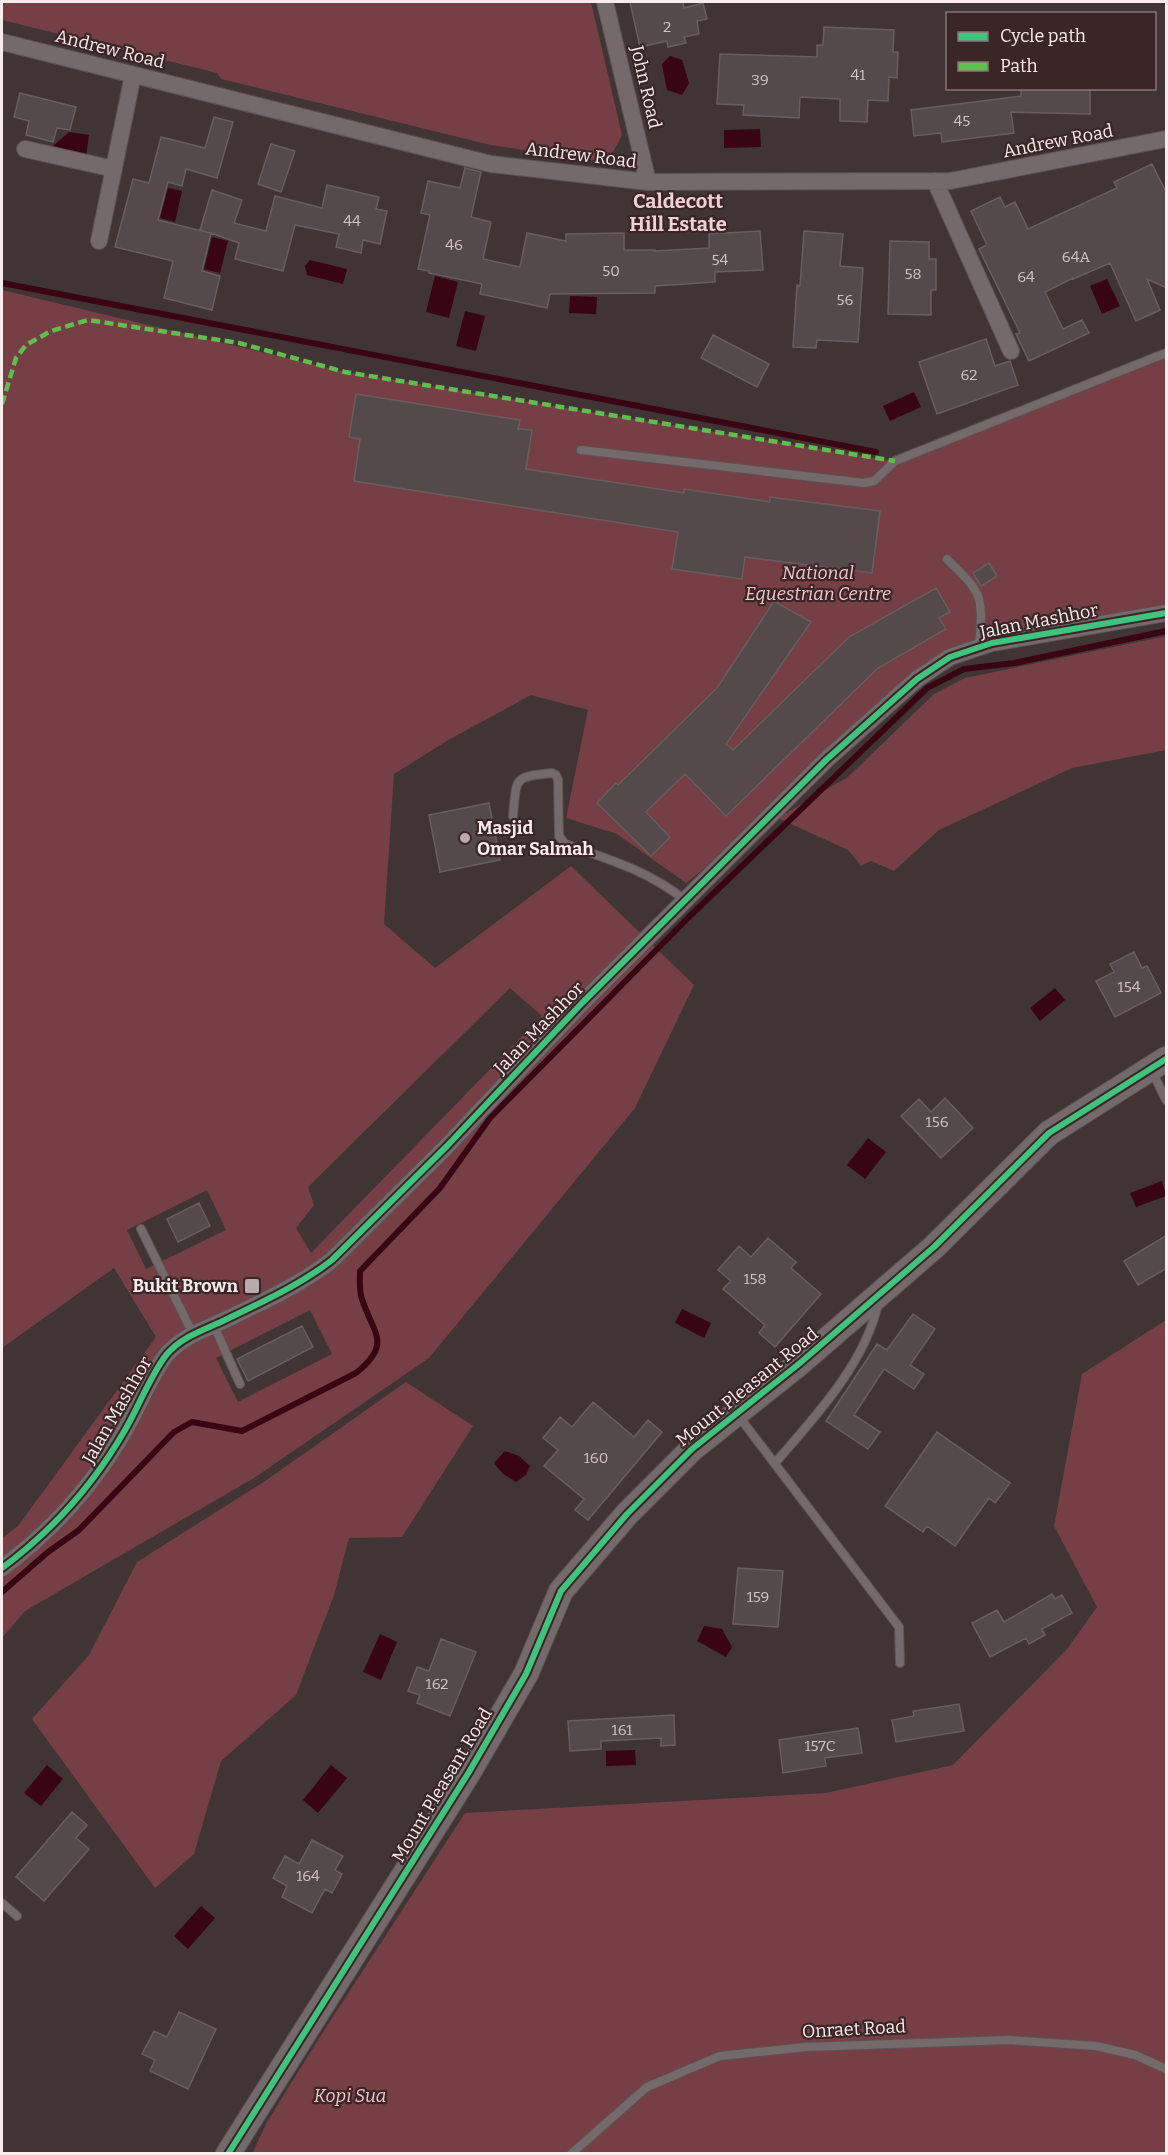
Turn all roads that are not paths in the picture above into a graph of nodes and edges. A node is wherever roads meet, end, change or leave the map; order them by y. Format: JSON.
{"nodes":[{"id":1,"x":605,"y":2,"type":"edge"},
{"id":2,"x":2,"y":42,"type":"edge"},
{"id":3,"x":133,"y":75,"type":"junction"},
{"id":4,"x":1167,"y":139,"type":"edge"},
{"id":5,"x":25,"y":149,"type":"dead end"},
{"id":6,"x":114,"y":170,"type":"junction"},
{"id":7,"x":935,"y":181,"type":"junction"},
{"id":8,"x":648,"y":182,"type":"junction"},
{"id":9,"x":99,"y":240,"type":"dead end"},
{"id":10,"x":1011,"y":351,"type":"dead end"},
{"id":11,"x":1167,"y":353,"type":"edge"},
{"id":12,"x":581,"y":450,"type":"dead end"},
{"id":13,"x":947,"y":559,"type":"dead end"},
{"id":14,"x":1167,"y":613,"type":"edge"},
{"id":15,"x":979,"y":646,"type":"junction"},
{"id":16,"x":513,"y":816,"type":"dead end"},
{"id":17,"x":685,"y":900,"type":"junction"},
{"id":18,"x":1159,"y":1063,"type":"edge"},
{"id":19,"x":1167,"y":1100,"type":"edge"},
{"id":20,"x":141,"y":1230,"type":"dead end"},
{"id":21,"x":880,"y":1294,"type":"junction"},
{"id":22,"x":214,"y":1326,"type":"junction"},
{"id":23,"x":193,"y":1334,"type":"junction"},
{"id":24,"x":240,"y":1384,"type":"dead end"},
{"id":25,"x":737,"y":1413,"type":"junction"},
{"id":26,"x":775,"y":1463,"type":"junction"},
{"id":27,"x":2,"y":1568,"type":"edge"},
{"id":28,"x":900,"y":1663,"type":"dead end"},
{"id":29,"x":2,"y":1903,"type":"edge"},
{"id":30,"x":17,"y":1916,"type":"dead end"},
{"id":31,"x":1167,"y":2069,"type":"edge"},
{"id":32,"x":228,"y":2154,"type":"edge"},
{"id":33,"x":571,"y":2154,"type":"edge"}],
"edges":[{"from":1,"to":8,"type":"street","name":"John Road"},
{"from":2,"to":3,"type":"street","name":"Andrew Road"},
{"from":3,"to":6,"type":"street"},
{"from":3,"to":8,"type":"street","name":"Andrew Road"},
{"from":4,"to":7,"type":"street","name":"Andrew Road"},
{"from":5,"to":6,"type":"street"},
{"from":6,"to":9,"type":"street"},
{"from":7,"to":8,"type":"street","name":"Andrew Road"},
{"from":7,"to":10,"type":"street"},
{"from":11,"to":12,"type":"lane"},
{"from":13,"to":15,"type":"lane"},
{"from":14,"to":15,"type":"street","name":"Jalan Mashhor"},
{"from":15,"to":17,"type":"street","name":"Jalan Mashhor"},
{"from":16,"to":17,"type":"lane"},
{"from":17,"to":22,"type":"street","name":"Jalan Mashhor"},
{"from":18,"to":19,"type":"lane","name":"Mount Pleasant Road"},
{"from":18,"to":21,"type":"street","name":"Mount Pleasant Road"},
{"from":20,"to":23,"type":"lane"},
{"from":21,"to":25,"type":"street","name":"Mount Pleasant Road"},
{"from":21,"to":26,"type":"lane"},
{"from":22,"to":23,"type":"street","name":"Jalan Mashhor"},
{"from":22,"to":24,"type":"lane"},
{"from":23,"to":27,"type":"street","name":"Jalan Mashhor"},
{"from":25,"to":26,"type":"lane"},
{"from":25,"to":32,"type":"street","name":"Mount Pleasant Road"},
{"from":26,"to":28,"type":"lane"},
{"from":29,"to":30,"type":"lane"},
{"from":31,"to":33,"type":"lane","name":"Onraet Road"}]}
